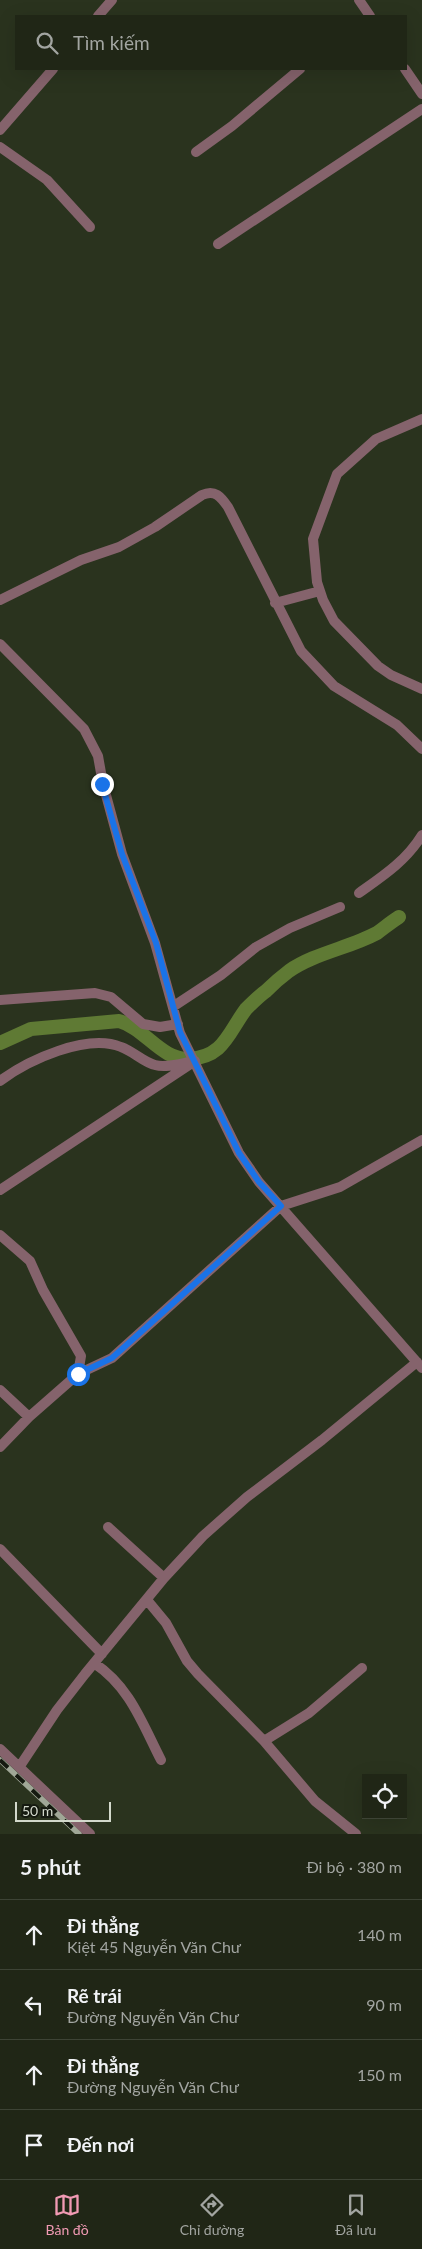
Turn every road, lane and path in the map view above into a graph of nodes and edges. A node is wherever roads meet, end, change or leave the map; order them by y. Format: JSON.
{"nodes":[{"id":1,"x":112,"y":0,"type":"edge"},
{"id":2,"x":360,"y":0,"type":"edge"},
{"id":3,"x":99,"y":15,"type":"edge"},
{"id":4,"x":368,"y":15,"type":"edge"},
{"id":5,"x":52,"y":70,"type":"edge"},
{"id":6,"x":299,"y":70,"type":"edge"},
{"id":7,"x":406,"y":70,"type":"edge"},
{"id":8,"x":422,"y":94,"type":"edge"},
{"id":9,"x":422,"y":109,"type":"edge"},
{"id":10,"x":0,"y":130,"type":"edge"},
{"id":11,"x":0,"y":147,"type":"edge"},
{"id":12,"x":196,"y":152,"type":"dead end"},
{"id":13,"x":90,"y":227,"type":"dead end"},
{"id":14,"x":218,"y":244,"type":"dead end"},
{"id":15,"x":422,"y":419,"type":"edge"},
{"id":16,"x":315,"y":592,"type":"junction"},
{"id":17,"x":0,"y":600,"type":"edge"},
{"id":18,"x":275,"y":603,"type":"junction"},
{"id":19,"x":0,"y":644,"type":"edge"},
{"id":20,"x":422,"y":689,"type":"edge"},
{"id":21,"x":422,"y":749,"type":"edge"},
{"id":22,"x":422,"y":835,"type":"edge"},
{"id":23,"x":359,"y":893,"type":"dead end"},
{"id":24,"x":340,"y":907,"type":"dead end"},
{"id":25,"x":0,"y":1000,"type":"edge"},
{"id":26,"x":174,"y":1006,"type":"junction"},
{"id":27,"x":179,"y":1028,"type":"junction"},
{"id":28,"x":192,"y":1057,"type":"junction"},
{"id":29,"x":0,"y":1081,"type":"edge"},
{"id":30,"x":422,"y":1140,"type":"edge"},
{"id":31,"x":0,"y":1190,"type":"edge"},
{"id":32,"x":281,"y":1206,"type":"junction"},
{"id":33,"x":0,"y":1235,"type":"edge"},
{"id":34,"x":420,"y":1365,"type":"edge"},
{"id":35,"x":78,"y":1374,"type":"junction"},
{"id":36,"x":0,"y":1390,"type":"edge"},
{"id":37,"x":29,"y":1417,"type":"junction"},
{"id":38,"x":0,"y":1447,"type":"edge"},
{"id":39,"x":108,"y":1527,"type":"dead end"},
{"id":40,"x":0,"y":1549,"type":"edge"},
{"id":41,"x":164,"y":1578,"type":"junction"},
{"id":42,"x":148,"y":1600,"type":"junction"},
{"id":43,"x":102,"y":1654,"type":"junction"},
{"id":44,"x":94,"y":1663,"type":"junction"},
{"id":45,"x":362,"y":1668,"type":"dead end"},
{"id":46,"x":264,"y":1741,"type":"junction"},
{"id":47,"x":0,"y":1749,"type":"edge"},
{"id":48,"x":161,"y":1760,"type":"dead end"},
{"id":49,"x":20,"y":1766,"type":"junction"},
{"id":50,"x":90,"y":1834,"type":"edge"},
{"id":51,"x":356,"y":1834,"type":"edge"}],
"edges":[{"from":1,"to":3,"type":"street"},
{"from":2,"to":4,"type":"street"},
{"from":5,"to":10,"type":"street"},
{"from":6,"to":12,"type":"street"},
{"from":7,"to":8,"type":"street"},
{"from":9,"to":14,"type":"street"},
{"from":11,"to":13,"type":"street"},
{"from":15,"to":16,"type":"street"},
{"from":16,"to":18,"type":"street"},
{"from":16,"to":20,"type":"street"},
{"from":17,"to":18,"type":"street"},
{"from":18,"to":21,"type":"street"},
{"from":19,"to":26,"type":"street"},
{"from":22,"to":23,"type":"street"},
{"from":24,"to":26,"type":"street"},
{"from":25,"to":27,"type":"street"},
{"from":26,"to":27,"type":"street"},
{"from":27,"to":28,"type":"street"},
{"from":28,"to":29,"type":"street"},
{"from":28,"to":31,"type":"street"},
{"from":28,"to":32,"type":"street"},
{"from":30,"to":32,"type":"street"},
{"from":32,"to":34,"type":"street"},
{"from":32,"to":35,"type":"street"},
{"from":33,"to":35,"type":"street"},
{"from":34,"to":41,"type":"street"},
{"from":35,"to":37,"type":"street"},
{"from":36,"to":37,"type":"street"},
{"from":37,"to":38,"type":"street"},
{"from":39,"to":41,"type":"street"},
{"from":40,"to":43,"type":"street"},
{"from":41,"to":42,"type":"street"},
{"from":42,"to":43,"type":"street"},
{"from":42,"to":46,"type":"street"},
{"from":43,"to":44,"type":"street"},
{"from":44,"to":48,"type":"street"},
{"from":44,"to":49,"type":"street"},
{"from":45,"to":46,"type":"street"},
{"from":46,"to":51,"type":"street"},
{"from":47,"to":49,"type":"street"},
{"from":49,"to":50,"type":"street"}]}
